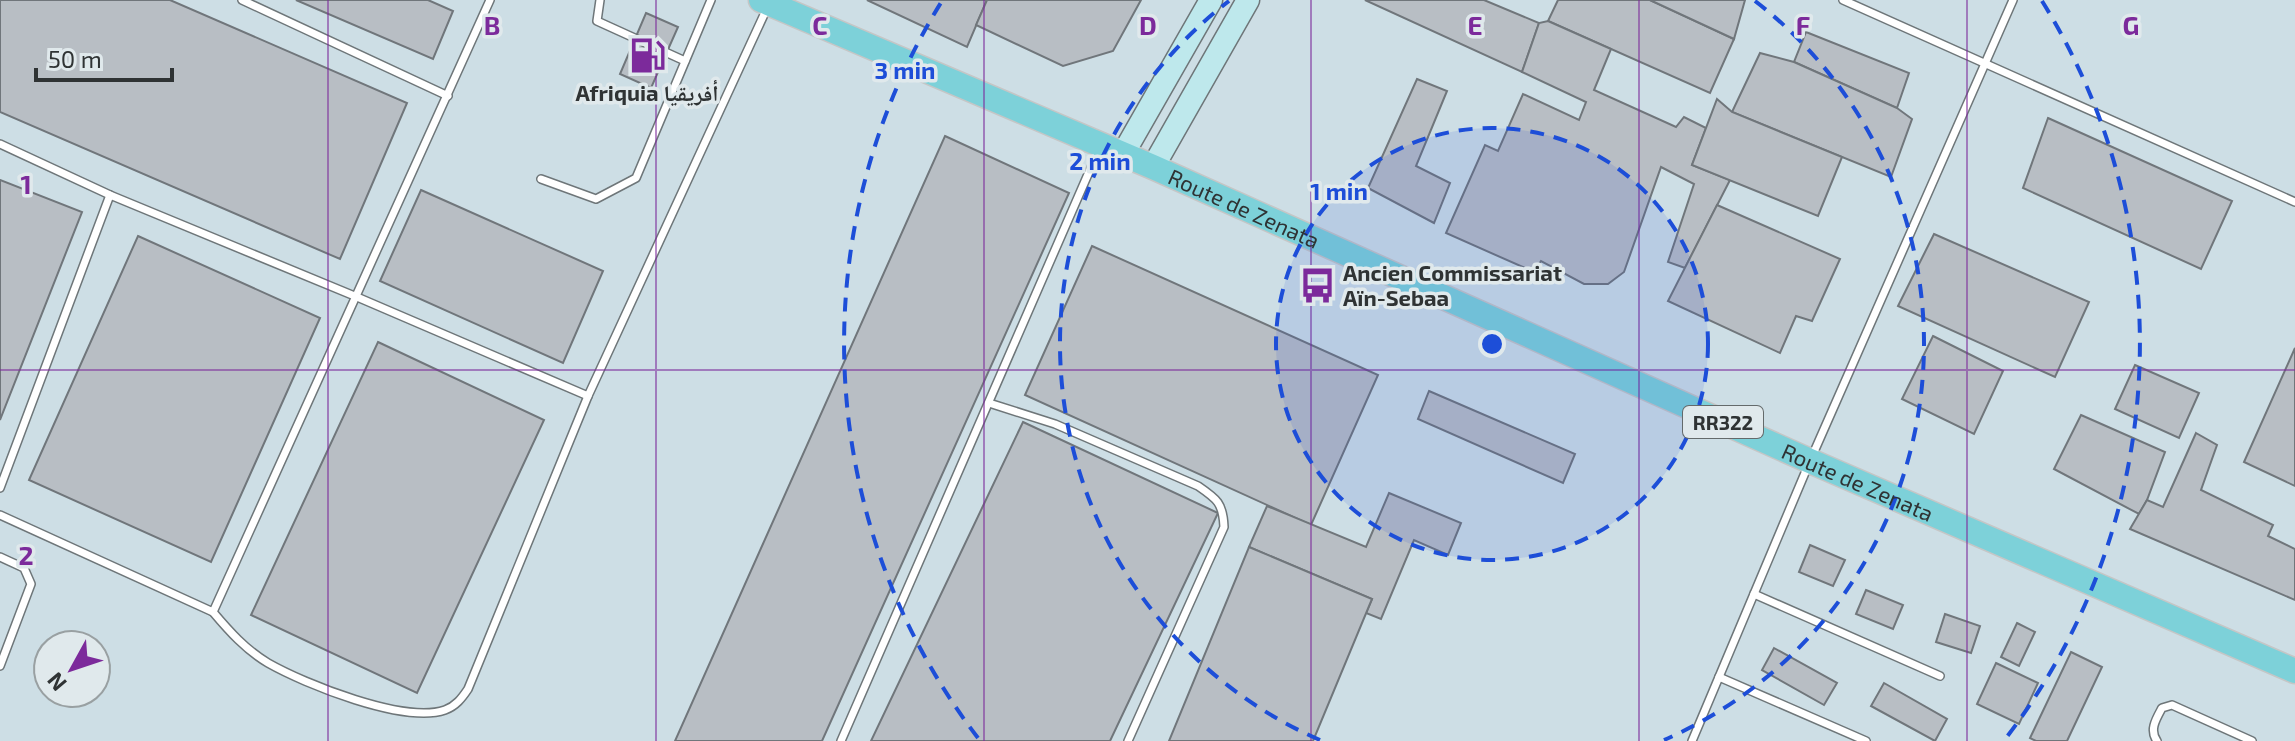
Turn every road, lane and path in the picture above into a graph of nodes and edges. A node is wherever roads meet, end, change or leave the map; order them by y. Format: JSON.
{"nodes":[{"id":1,"x":242,"y":0,"type":"edge"},
{"id":2,"x":490,"y":0,"type":"edge"},
{"id":3,"x":600,"y":0,"type":"edge"},
{"id":4,"x":711,"y":0,"type":"edge"},
{"id":5,"x":1211,"y":0,"type":"edge"},
{"id":6,"x":1248,"y":0,"type":"edge"},
{"id":7,"x":1843,"y":0,"type":"edge"},
{"id":8,"x":2013,"y":0,"type":"edge"},
{"id":9,"x":767,"y":1,"type":"edge"},
{"id":10,"x":685,"y":61,"type":"junction"},
{"id":11,"x":1985,"y":65,"type":"junction"},
{"id":12,"x":448,"y":96,"type":"junction"},
{"id":13,"x":0,"y":144,"type":"edge"},
{"id":14,"x":1112,"y":149,"type":"junction"},
{"id":15,"x":1153,"y":167,"type":"junction"},
{"id":16,"x":541,"y":179,"type":"dead end"},
{"id":17,"x":110,"y":195,"type":"junction"},
{"id":18,"x":2295,"y":202,"type":"edge"},
{"id":19,"x":357,"y":297,"type":"junction"},
{"id":20,"x":588,"y":396,"type":"junction"},
{"id":21,"x":989,"y":403,"type":"junction"},
{"id":22,"x":1810,"y":461,"type":"junction"},
{"id":23,"x":0,"y":488,"type":"edge"},
{"id":24,"x":0,"y":515,"type":"edge"},
{"id":25,"x":0,"y":557,"type":"edge"},
{"id":26,"x":1754,"y":594,"type":"junction"},
{"id":27,"x":213,"y":612,"type":"junction"},
{"id":28,"x":0,"y":666,"type":"edge"},
{"id":29,"x":2295,"y":671,"type":"edge"},
{"id":30,"x":1940,"y":676,"type":"dead end"},
{"id":31,"x":1719,"y":677,"type":"junction"},
{"id":32,"x":841,"y":741,"type":"edge"},
{"id":33,"x":1128,"y":741,"type":"edge"},
{"id":34,"x":1692,"y":741,"type":"edge"},
{"id":35,"x":1866,"y":741,"type":"edge"},
{"id":36,"x":2157,"y":741,"type":"edge"},
{"id":37,"x":2252,"y":741,"type":"edge"}],
"edges":[{"from":1,"to":12,"type":"lane"},
{"from":2,"to":12,"type":"lane"},
{"from":3,"to":10,"type":"lane"},
{"from":4,"to":10,"type":"lane"},
{"from":5,"to":14,"type":"street"},
{"from":6,"to":15,"type":"street"},
{"from":7,"to":11,"type":"lane"},
{"from":8,"to":11,"type":"lane"},
{"from":9,"to":14,"type":"main road","name":"Route de Zenata","number":"RR322"},
{"from":9,"to":20,"type":"lane"},
{"from":10,"to":16,"type":"lane"},
{"from":11,"to":18,"type":"lane"},
{"from":11,"to":22,"type":"lane"},
{"from":12,"to":19,"type":"lane"},
{"from":13,"to":17,"type":"lane"},
{"from":14,"to":15,"type":"main road","name":"Route de Zenata","number":"RR322"},
{"from":14,"to":21,"type":"lane"},
{"from":15,"to":22,"type":"main road","name":"Route de Zenata","number":"RR322"},
{"from":17,"to":19,"type":"lane"},
{"from":17,"to":23,"type":"lane"},
{"from":19,"to":20,"type":"lane"},
{"from":19,"to":27,"type":"lane"},
{"from":20,"to":27,"type":"lane"},
{"from":21,"to":32,"type":"lane"},
{"from":21,"to":33,"type":"lane"},
{"from":22,"to":26,"type":"lane"},
{"from":22,"to":29,"type":"main road","name":"Route de Zenata","number":"RR322"},
{"from":24,"to":27,"type":"lane"},
{"from":25,"to":28,"type":"lane"},
{"from":26,"to":30,"type":"lane"},
{"from":26,"to":31,"type":"lane"},
{"from":31,"to":34,"type":"lane"},
{"from":31,"to":35,"type":"lane"},
{"from":36,"to":37,"type":"lane"}]}
